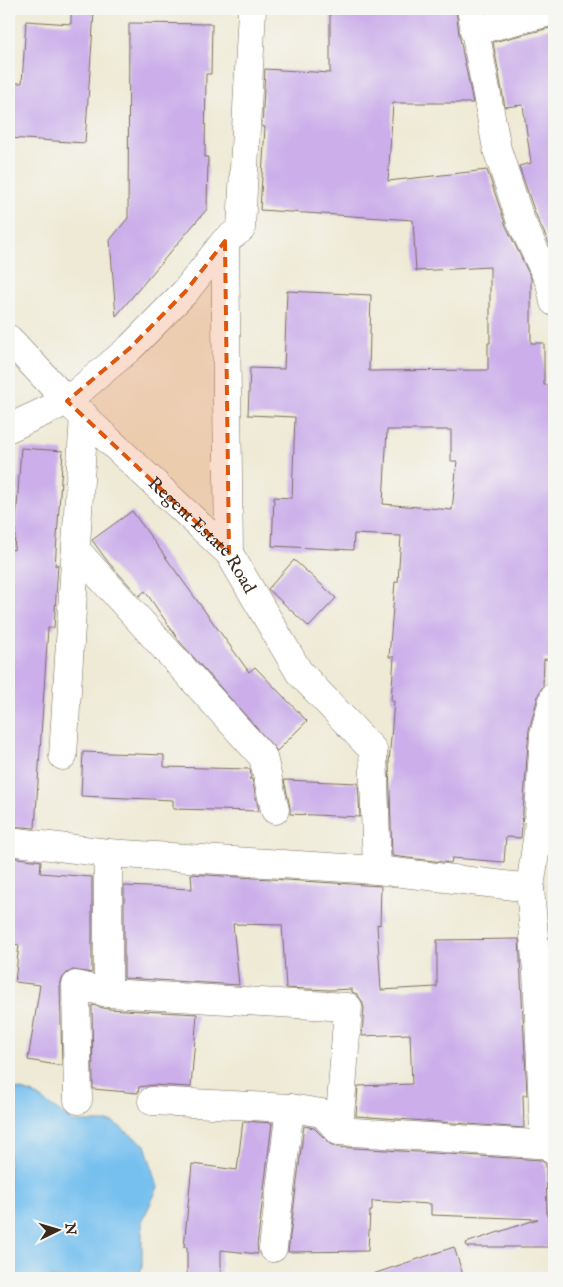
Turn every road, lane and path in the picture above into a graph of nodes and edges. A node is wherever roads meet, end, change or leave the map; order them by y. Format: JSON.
{"nodes":[{"id":1,"x":252,"y":9,"type":"edge"},
{"id":2,"x":554,"y":11,"type":"edge"},
{"id":3,"x":472,"y":20,"type":"edge"},
{"id":4,"x":225,"y":241,"type":"junction"},
{"id":5,"x":553,"y":289,"type":"edge"},
{"id":6,"x":9,"y":339,"type":"edge"},
{"id":7,"x":75,"y":408,"type":"junction"},
{"id":8,"x":9,"y":428,"type":"edge"},
{"id":9,"x":76,"y":550,"type":"junction"},
{"id":10,"x":229,"y":553,"type":"junction"},
{"id":11,"x":554,"y":697,"type":"edge"},
{"id":12,"x":63,"y":756,"type":"dead end"},
{"id":13,"x":276,"y":810,"type":"dead end"},
{"id":14,"x":9,"y":841,"type":"edge"},
{"id":15,"x":108,"y":853,"type":"junction"},
{"id":16,"x":377,"y":870,"type":"junction"},
{"id":17,"x":530,"y":888,"type":"junction"},
{"id":18,"x":108,"y":993,"type":"junction"},
{"id":19,"x":78,"y":1100,"type":"dead end"},
{"id":20,"x":152,"y":1101,"type":"dead end"},
{"id":21,"x":290,"y":1108,"type":"junction"},
{"id":22,"x":339,"y":1130,"type":"junction"},
{"id":23,"x":553,"y":1148,"type":"edge"},
{"id":24,"x":274,"y":1248,"type":"dead end"}],
"edges":[{"from":1,"to":4,"type":"street"},
{"from":2,"to":3,"type":"street"},
{"from":3,"to":5,"type":"street"},
{"from":4,"to":7,"type":"street"},
{"from":4,"to":10,"type":"street"},
{"from":6,"to":7,"type":"street","name":"Regent Estate Road"},
{"from":7,"to":8,"type":"street"},
{"from":7,"to":9,"type":"street"},
{"from":7,"to":10,"type":"street","name":"Regent Estate Road"},
{"from":9,"to":12,"type":"street"},
{"from":9,"to":13,"type":"street"},
{"from":10,"to":16,"type":"street","name":"Regent Estate Road"},
{"from":11,"to":17,"type":"street"},
{"from":14,"to":15,"type":"street"},
{"from":15,"to":16,"type":"street"},
{"from":15,"to":18,"type":"street"},
{"from":16,"to":17,"type":"street"},
{"from":17,"to":23,"type":"street"},
{"from":18,"to":19,"type":"street"},
{"from":18,"to":22,"type":"street"},
{"from":20,"to":21,"type":"street"},
{"from":21,"to":22,"type":"street"},
{"from":21,"to":24,"type":"street"},
{"from":22,"to":23,"type":"street"}]}
